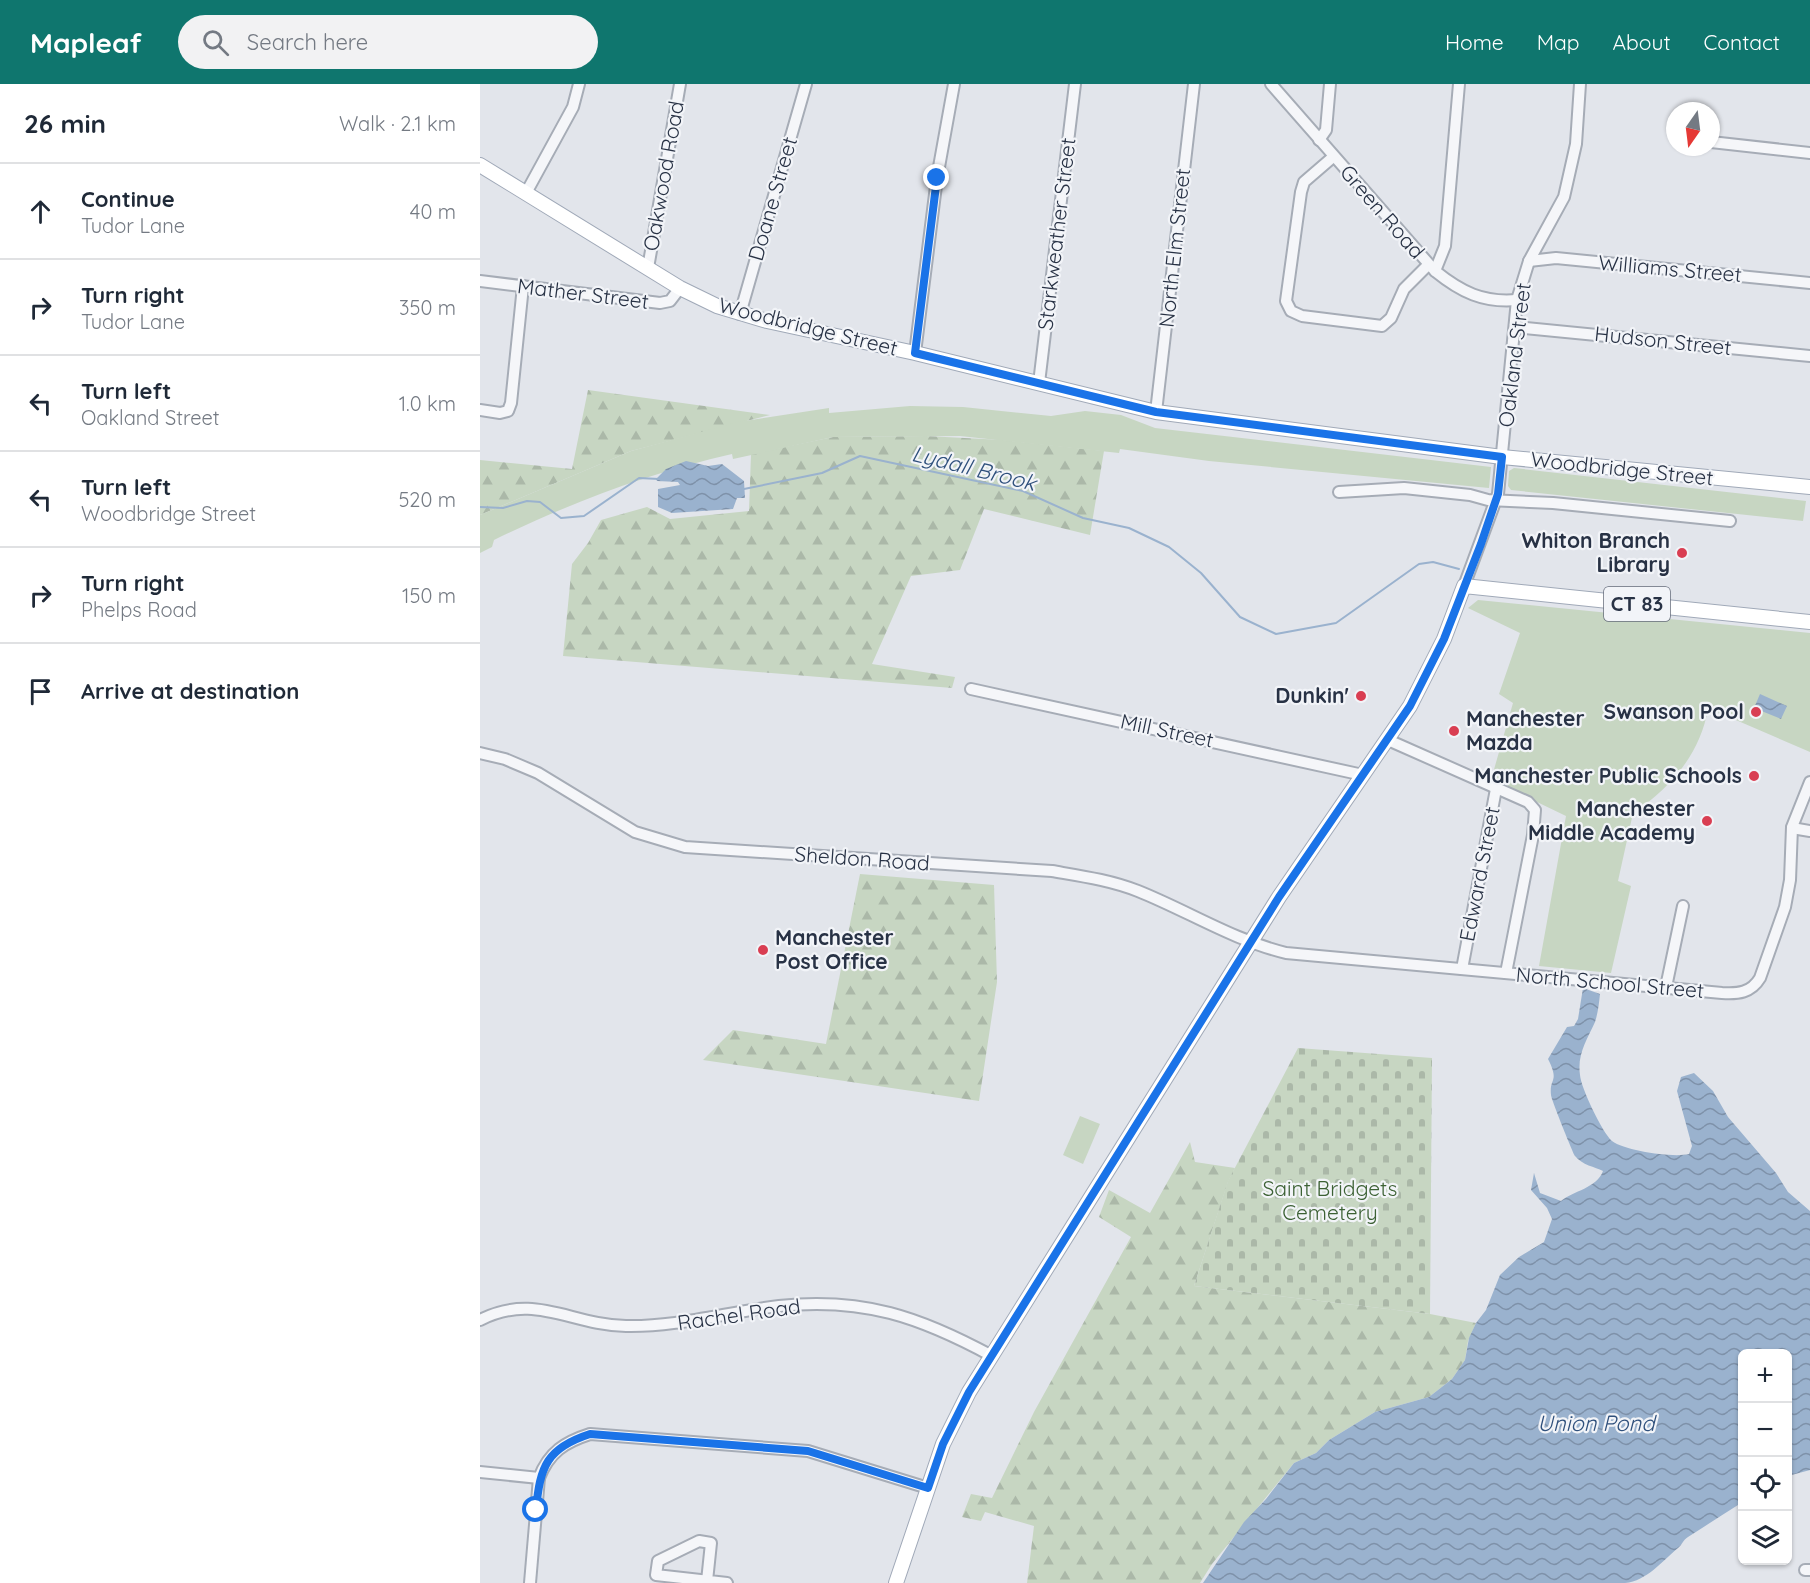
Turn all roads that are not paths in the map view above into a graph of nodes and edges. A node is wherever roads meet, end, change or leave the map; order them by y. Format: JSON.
{"nodes":[{"id":1,"x":579,"y":84,"type":"edge"},
{"id":2,"x":680,"y":84,"type":"edge"},
{"id":3,"x":806,"y":84,"type":"edge"},
{"id":4,"x":954,"y":84,"type":"edge"},
{"id":5,"x":1075,"y":84,"type":"edge"},
{"id":6,"x":1194,"y":84,"type":"edge"},
{"id":7,"x":1271,"y":84,"type":"edge"},
{"id":8,"x":1330,"y":84,"type":"edge"},
{"id":9,"x":1459,"y":84,"type":"edge"},
{"id":10,"x":1580,"y":84,"type":"edge"},
{"id":11,"x":1319,"y":140,"type":"junction"},
{"id":12,"x":1720,"y":143,"type":"edge"},
{"id":13,"x":1810,"y":153,"type":"edge"},
{"id":14,"x":1333,"y":157,"type":"junction"},
{"id":15,"x":480,"y":165,"type":"edge"},
{"id":16,"x":526,"y":193,"type":"junction"},
{"id":17,"x":1529,"y":261,"type":"junction"},
{"id":18,"x":648,"y":268,"type":"junction"},
{"id":19,"x":1432,"y":268,"type":"junction"},
{"id":20,"x":480,"y":281,"type":"edge"},
{"id":21,"x":1810,"y":283,"type":"edge"},
{"id":22,"x":523,"y":286,"type":"junction"},
{"id":23,"x":680,"y":288,"type":"junction"},
{"id":24,"x":1517,"y":300,"type":"junction"},
{"id":25,"x":740,"y":314,"type":"junction"},
{"id":26,"x":1515,"y":327,"type":"junction"},
{"id":27,"x":915,"y":353,"type":"junction"},
{"id":28,"x":1810,"y":356,"type":"edge"},
{"id":29,"x":1039,"y":383,"type":"junction"},
{"id":30,"x":480,"y":410,"type":"edge"},
{"id":31,"x":1156,"y":412,"type":"junction"},
{"id":32,"x":1502,"y":457,"type":"junction"},
{"id":33,"x":1810,"y":488,"type":"edge"},
{"id":34,"x":1340,"y":492,"type":"dead end"},
{"id":35,"x":1497,"y":500,"type":"junction"},
{"id":36,"x":1730,"y":521,"type":"dead end"},
{"id":37,"x":1464,"y":586,"type":"junction"},
{"id":38,"x":1810,"y":622,"type":"edge"},
{"id":39,"x":971,"y":689,"type":"dead end"},
{"id":40,"x":1388,"y":740,"type":"junction"},
{"id":41,"x":480,"y":753,"type":"edge"},
{"id":42,"x":1363,"y":775,"type":"junction"},
{"id":43,"x":1810,"y":782,"type":"edge"},
{"id":44,"x":1496,"y":789,"type":"junction"},
{"id":45,"x":1792,"y":828,"type":"junction"},
{"id":46,"x":1810,"y":831,"type":"edge"},
{"id":47,"x":1683,"y":906,"type":"dead end"},
{"id":48,"x":1251,"y":944,"type":"junction"},
{"id":49,"x":1462,"y":969,"type":"junction"},
{"id":50,"x":1506,"y":973,"type":"junction"},
{"id":51,"x":1666,"y":987,"type":"junction"},
{"id":52,"x":480,"y":1320,"type":"edge"},
{"id":53,"x":992,"y":1356,"type":"junction"},
{"id":54,"x":480,"y":1472,"type":"edge"},
{"id":55,"x":540,"y":1478,"type":"junction"},
{"id":56,"x":928,"y":1488,"type":"junction"},
{"id":57,"x":707,"y":1581,"type":"junction"},
{"id":58,"x":530,"y":1583,"type":"edge"},
{"id":59,"x":727,"y":1583,"type":"edge"},
{"id":60,"x":896,"y":1583,"type":"edge"}],
"edges":[{"from":1,"to":16,"type":"street"},
{"from":2,"to":18,"type":"street","name":"Oakwood Road"},
{"from":3,"to":25,"type":"street","name":"Doane Street"},
{"from":4,"to":27,"type":"street"},
{"from":5,"to":29,"type":"street","name":"Starkweather Street"},
{"from":6,"to":31,"type":"street","name":"North Elm Street"},
{"from":7,"to":11,"type":"street","name":"Green Road"},
{"from":8,"to":11,"type":"street"},
{"from":9,"to":19,"type":"street"},
{"from":10,"to":17,"type":"street","name":"Oakland Street"},
{"from":11,"to":14,"type":"street","name":"Green Road"},
{"from":12,"to":13,"type":"street"},
{"from":14,"to":19,"type":"street","name":"Green Road"},
{"from":14,"to":19,"type":"street"},
{"from":15,"to":16,"type":"main road","name":"Woodbridge Street"},
{"from":16,"to":18,"type":"main road","name":"Woodbridge Street"},
{"from":17,"to":21,"type":"street","name":"Williams Street"},
{"from":17,"to":24,"type":"street","name":"Oakland Street"},
{"from":18,"to":23,"type":"main road","name":"Woodbridge Street"},
{"from":19,"to":24,"type":"street","name":"Green Road"},
{"from":20,"to":22,"type":"street","name":"Mather Street"},
{"from":22,"to":23,"type":"street","name":"Mather Street"},
{"from":22,"to":30,"type":"street"},
{"from":23,"to":25,"type":"main road","name":"Woodbridge Street"},
{"from":24,"to":26,"type":"street","name":"Oakland Street"},
{"from":25,"to":27,"type":"main road","name":"Woodbridge Street"},
{"from":26,"to":28,"type":"street","name":"Hudson Street"},
{"from":26,"to":32,"type":"street","name":"Oakland Street"},
{"from":27,"to":29,"type":"main road","name":"Woodbridge Street"},
{"from":29,"to":31,"type":"main road","name":"Woodbridge Street"},
{"from":31,"to":32,"type":"main road","name":"Woodbridge Street"},
{"from":32,"to":33,"type":"main road","name":"Woodbridge Street"},
{"from":32,"to":35,"type":"street","name":"Oakland Street"},
{"from":34,"to":35,"type":"street"},
{"from":35,"to":36,"type":"street"},
{"from":35,"to":37,"type":"street","name":"Oakland Street"},
{"from":37,"to":38,"type":"main road","number":"CT 83"},
{"from":37,"to":40,"type":"main road","name":"Oakland Street"},
{"from":39,"to":42,"type":"street","name":"Mill Street"},
{"from":40,"to":42,"type":"main road","name":"Oakland Street"},
{"from":40,"to":44,"type":"street","name":"Edward Street"},
{"from":41,"to":48,"type":"street","name":"Sheldon Road"},
{"from":42,"to":48,"type":"main road","name":"Oakland Street"},
{"from":43,"to":45,"type":"street","name":"North School Street"},
{"from":44,"to":49,"type":"street","name":"Edward Street"},
{"from":44,"to":50,"type":"street"},
{"from":45,"to":46,"type":"street"},
{"from":45,"to":51,"type":"street","name":"North School Street"},
{"from":47,"to":51,"type":"street"},
{"from":48,"to":49,"type":"street","name":"North School Street"},
{"from":48,"to":53,"type":"main road","name":"Oakland Street"},
{"from":49,"to":50,"type":"street","name":"North School Street"},
{"from":50,"to":51,"type":"street","name":"North School Street"},
{"from":52,"to":53,"type":"street","name":"Rachel Road"},
{"from":53,"to":56,"type":"main road","name":"Oakland Street"},
{"from":54,"to":55,"type":"street"},
{"from":55,"to":56,"type":"street"},
{"from":55,"to":58,"type":"street"},
{"from":56,"to":60,"type":"main road","name":"Oakland Street"},
{"from":57,"to":57,"type":"street"},
{"from":57,"to":59,"type":"street"}]}
